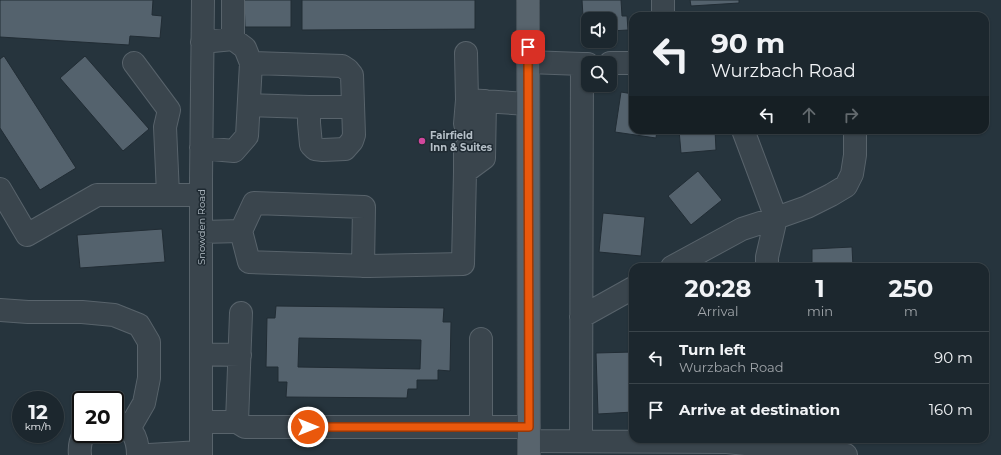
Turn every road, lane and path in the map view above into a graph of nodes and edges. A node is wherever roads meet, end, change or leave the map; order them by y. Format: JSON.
{"nodes":[{"id":1,"x":202,"y":0,"type":"edge"},
{"id":2,"x":233,"y":0,"type":"edge"},
{"id":3,"x":528,"y":0,"type":"edge"},
{"id":4,"x":663,"y":0,"type":"edge"},
{"id":5,"x":663,"y":12,"type":"edge"},
{"id":6,"x":233,"y":39,"type":"junction"},
{"id":7,"x":202,"y":42,"type":"junction"},
{"id":8,"x":466,"y":53,"type":"dead end"},
{"id":9,"x":528,"y":62,"type":"junction"},
{"id":10,"x":134,"y":63,"type":"dead end"},
{"id":11,"x":251,"y":63,"type":"junction"},
{"id":12,"x":617,"y":63,"type":"edge"},
{"id":13,"x":629,"y":63,"type":"edge"},
{"id":14,"x":581,"y":64,"type":"edge"},
{"id":15,"x":585,"y":92,"type":"edge"},
{"id":16,"x":476,"y":101,"type":"junction"},
{"id":17,"x":528,"y":104,"type":"junction"},
{"id":18,"x":249,"y":105,"type":"junction"},
{"id":19,"x":353,"y":107,"type":"junction"},
{"id":20,"x":309,"y":108,"type":"junction"},
{"id":21,"x":465,"y":124,"type":"dead end"},
{"id":22,"x":744,"y":134,"type":"edge"},
{"id":23,"x":855,"y":134,"type":"edge"},
{"id":24,"x":201,"y":148,"type":"junction"},
{"id":25,"x":465,"y":149,"type":"dead end"},
{"id":26,"x":465,"y":172,"type":"junction"},
{"id":27,"x":0,"y":190,"type":"edge"},
{"id":28,"x":168,"y":194,"type":"junction"},
{"id":29,"x":201,"y":195,"type":"junction"},
{"id":30,"x":776,"y":218,"type":"junction"},
{"id":31,"x":241,"y":231,"type":"junction"},
{"id":32,"x":201,"y":232,"type":"junction"},
{"id":33,"x":679,"y":263,"type":"edge"},
{"id":34,"x":767,"y":263,"type":"edge"},
{"id":35,"x":363,"y":266,"type":"junction"},
{"id":36,"x":629,"y":290,"type":"edge"},
{"id":37,"x":0,"y":310,"type":"edge"},
{"id":38,"x":241,"y":313,"type":"dead end"},
{"id":39,"x":582,"y":316,"type":"junction"},
{"id":40,"x":481,"y":339,"type":"dead end"},
{"id":41,"x":201,"y":354,"type":"junction"},
{"id":42,"x":240,"y":355,"type":"junction"},
{"id":43,"x":201,"y":422,"type":"junction"},
{"id":44,"x":237,"y":422,"type":"junction"},
{"id":45,"x":124,"y":423,"type":"edge"},
{"id":46,"x":124,"y":427,"type":"edge"},
{"id":47,"x":481,"y":427,"type":"junction"},
{"id":48,"x":529,"y":441,"type":"edge"},
{"id":49,"x":581,"y":442,"type":"junction"},
{"id":50,"x":80,"y":443,"type":"edge"},
{"id":51,"x":705,"y":443,"type":"edge"},
{"id":52,"x":745,"y":443,"type":"edge"},
{"id":53,"x":649,"y":448,"type":"edge"},
{"id":54,"x":201,"y":454,"type":"edge"},
{"id":55,"x":80,"y":455,"type":"edge"},
{"id":56,"x":138,"y":455,"type":"edge"},
{"id":57,"x":149,"y":455,"type":"edge"},
{"id":58,"x":846,"y":455,"type":"edge"}],
"edges":[{"from":1,"to":7,"type":"street","name":"Snowden Road"},
{"from":2,"to":6,"type":"street"},
{"from":3,"to":9,"type":"main road"},
{"from":4,"to":5,"type":"street"},
{"from":6,"to":7,"type":"street"},
{"from":6,"to":11,"type":"street"},
{"from":7,"to":24,"type":"street","name":"Snowden Road"},
{"from":8,"to":16,"type":"street"},
{"from":9,"to":14,"type":"street"},
{"from":9,"to":17,"type":"main road"},
{"from":10,"to":28,"type":"street"},
{"from":11,"to":18,"type":"street"},
{"from":11,"to":19,"type":"street"},
{"from":12,"to":13,"type":"street"},
{"from":15,"to":39,"type":"street"},
{"from":16,"to":17,"type":"street"},
{"from":16,"to":21,"type":"street"},
{"from":16,"to":26,"type":"street"},
{"from":17,"to":48,"type":"main road"},
{"from":18,"to":20,"type":"street"},
{"from":18,"to":24,"type":"street"},
{"from":19,"to":20,"type":"street"},
{"from":19,"to":20,"type":"street"},
{"from":22,"to":30,"type":"street"},
{"from":23,"to":30,"type":"street"},
{"from":24,"to":29,"type":"street","name":"Snowden Road"},
{"from":25,"to":26,"type":"street"},
{"from":26,"to":35,"type":"street"},
{"from":27,"to":28,"type":"street"},
{"from":28,"to":29,"type":"street"},
{"from":29,"to":32,"type":"street","name":"Snowden Road"},
{"from":30,"to":33,"type":"street"},
{"from":30,"to":34,"type":"street"},
{"from":31,"to":32,"type":"street"},
{"from":31,"to":35,"type":"street"},
{"from":31,"to":35,"type":"street"},
{"from":32,"to":41,"type":"street","name":"Snowden Road"},
{"from":36,"to":39,"type":"street"},
{"from":37,"to":45,"type":"street"},
{"from":38,"to":42,"type":"street"},
{"from":39,"to":49,"type":"street"},
{"from":40,"to":47,"type":"street"},
{"from":41,"to":42,"type":"street"},
{"from":41,"to":43,"type":"street","name":"Snowden Road"},
{"from":42,"to":44,"type":"street"},
{"from":43,"to":44,"type":"street"},
{"from":43,"to":54,"type":"street","name":"Snowden Road"},
{"from":44,"to":47,"type":"street"},
{"from":46,"to":56,"type":"street"},
{"from":47,"to":48,"type":"street"},
{"from":48,"to":49,"type":"street"},
{"from":49,"to":53,"type":"street"},
{"from":50,"to":55,"type":"street"},
{"from":51,"to":53,"type":"street"},
{"from":52,"to":58,"type":"street"},
{"from":54,"to":57,"type":"street"}]}
